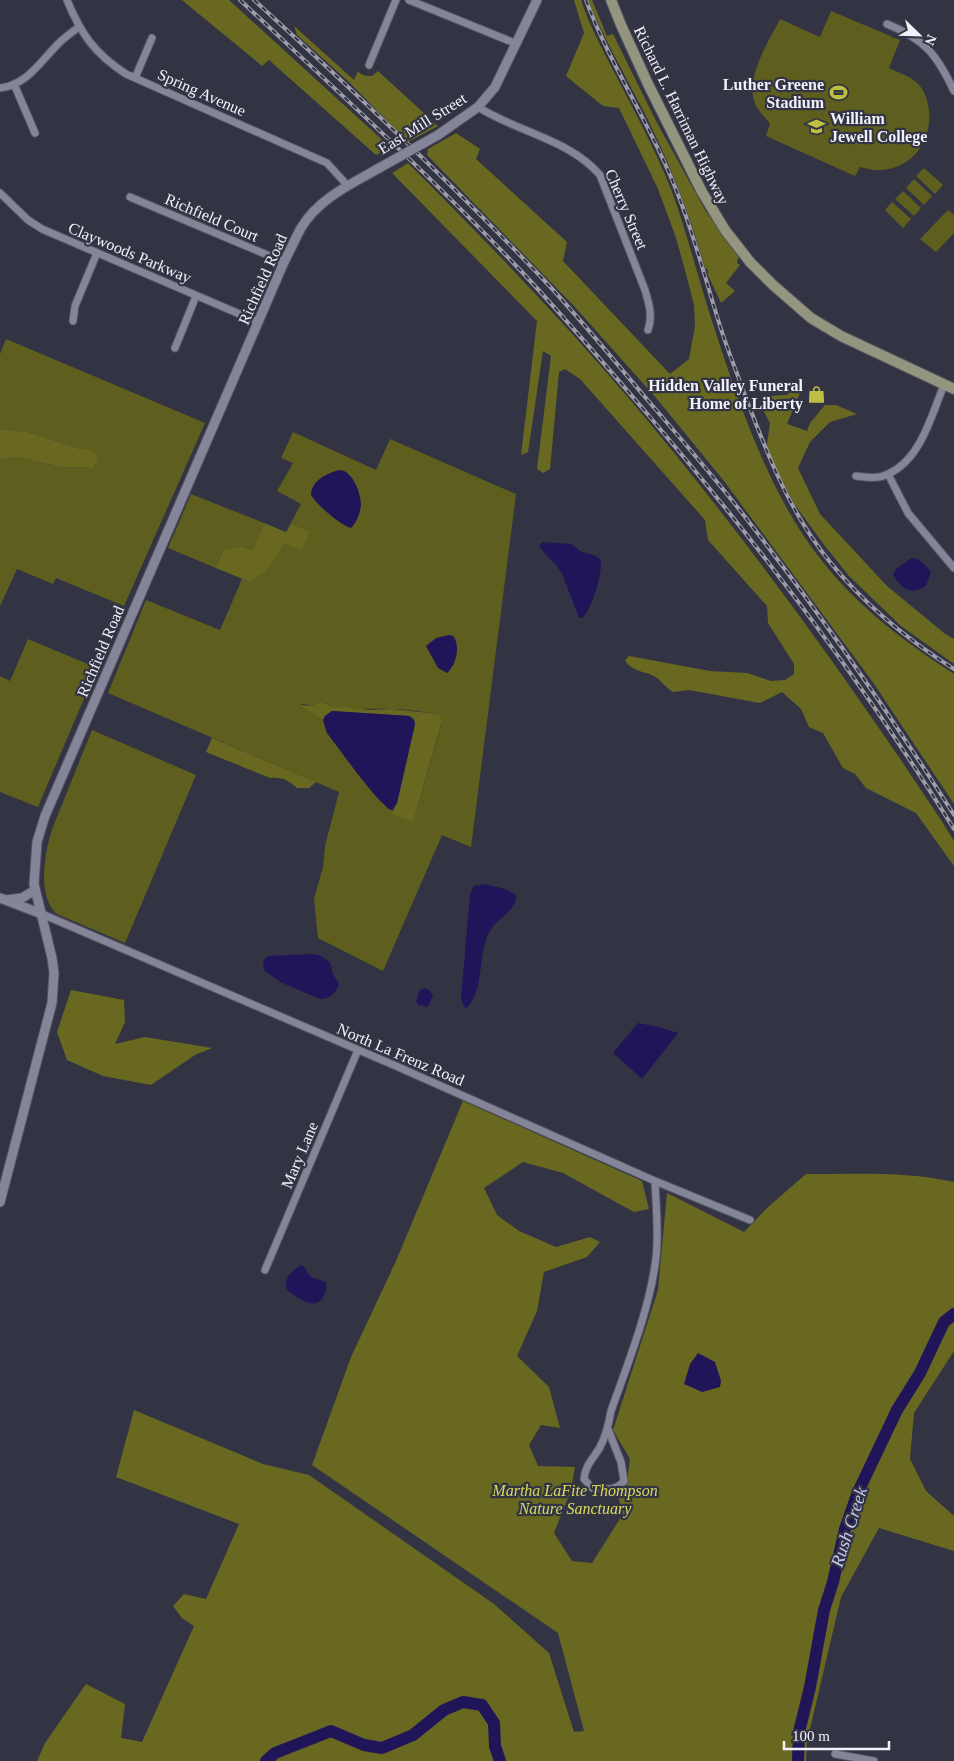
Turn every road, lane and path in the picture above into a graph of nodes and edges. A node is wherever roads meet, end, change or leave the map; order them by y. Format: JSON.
{"nodes":[{"id":1,"x":67,"y":0,"type":"edge"},
{"id":2,"x":396,"y":0,"type":"edge"},
{"id":3,"x":409,"y":0,"type":"edge"},
{"id":4,"x":537,"y":0,"type":"edge"},
{"id":5,"x":611,"y":0,"type":"edge"},
{"id":6,"x":888,"y":24,"type":"dead end"},
{"id":7,"x":79,"y":26,"type":"junction"},
{"id":8,"x":152,"y":38,"type":"dead end"},
{"id":9,"x":516,"y":44,"type":"junction"},
{"id":10,"x":369,"y":65,"type":"dead end"},
{"id":11,"x":136,"y":78,"type":"junction"},
{"id":12,"x":14,"y":84,"type":"junction"},
{"id":13,"x":0,"y":88,"type":"edge"},
{"id":14,"x":954,"y":91,"type":"edge"},
{"id":15,"x":478,"y":106,"type":"junction"},
{"id":16,"x":35,"y":133,"type":"dead end"},
{"id":17,"x":381,"y":167,"type":"joint"},
{"id":18,"x":348,"y":186,"type":"junction"},
{"id":19,"x":0,"y":193,"type":"edge"},
{"id":20,"x":130,"y":197,"type":"dead end"},
{"id":21,"x":97,"y":253,"type":"junction"},
{"id":22,"x":284,"y":262,"type":"junction"},
{"id":23,"x":196,"y":296,"type":"junction"},
{"id":24,"x":73,"y":321,"type":"dead end"},
{"id":25,"x":258,"y":322,"type":"junction"},
{"id":26,"x":648,"y":330,"type":"dead end"},
{"id":27,"x":175,"y":348,"type":"dead end"},
{"id":28,"x":944,"y":385,"type":"junction"},
{"id":29,"x":954,"y":389,"type":"edge"},
{"id":30,"x":888,"y":474,"type":"junction"},
{"id":31,"x":856,"y":476,"type":"dead end"},
{"id":32,"x":954,"y":568,"type":"edge"},
{"id":33,"x":35,"y":890,"type":"junction"},
{"id":34,"x":3,"y":899,"type":"edge"},
{"id":35,"x":42,"y":914,"type":"junction"},
{"id":36,"x":358,"y":1050,"type":"junction"},
{"id":37,"x":655,"y":1181,"type":"junction"},
{"id":38,"x":0,"y":1202,"type":"edge"},
{"id":39,"x":750,"y":1220,"type":"dead end"},
{"id":40,"x":265,"y":1270,"type":"dead end"},
{"id":41,"x":608,"y":1428,"type":"junction"},
{"id":42,"x":835,"y":1754,"type":"dead end"},
{"id":43,"x":874,"y":1761,"type":"edge"}],
"edges":[{"from":1,"to":7,"type":"street","name":"Spring Avenue"},
{"from":2,"to":10,"type":"street"},
{"from":3,"to":9,"type":"street"},
{"from":4,"to":9,"type":"street","name":"East Mill Street"},
{"from":5,"to":28,"type":"main road","name":"Richard L. Harriman Highway"},
{"from":6,"to":14,"type":"street"},
{"from":7,"to":11,"type":"street","name":"Spring Avenue"},
{"from":7,"to":12,"type":"street"},
{"from":8,"to":11,"type":"street"},
{"from":9,"to":15,"type":"street","name":"East Mill Street"},
{"from":11,"to":18,"type":"street","name":"Spring Avenue"},
{"from":12,"to":13,"type":"street"},
{"from":12,"to":16,"type":"street"},
{"from":15,"to":17,"type":"street","name":"East Mill Street","bridge":true},
{"from":15,"to":26,"type":"street","name":"Cherry Street"},
{"from":17,"to":18,"type":"street","name":"Richfield Road"},
{"from":18,"to":22,"type":"street","name":"Richfield Road"},
{"from":19,"to":21,"type":"street","name":"Claywoods Parkway"},
{"from":20,"to":22,"type":"street","name":"Richfield Court"},
{"from":21,"to":23,"type":"street","name":"Claywoods Parkway"},
{"from":21,"to":24,"type":"street"},
{"from":22,"to":25,"type":"street","name":"Richfield Road"},
{"from":23,"to":25,"type":"street","name":"Claywoods Parkway"},
{"from":23,"to":27,"type":"street"},
{"from":25,"to":33,"type":"street","name":"Richfield Road"},
{"from":28,"to":29,"type":"main road","name":"Richard L. Harriman Highway"},
{"from":28,"to":30,"type":"street"},
{"from":30,"to":31,"type":"street"},
{"from":30,"to":32,"type":"street"},
{"from":33,"to":34,"type":"street"},
{"from":33,"to":35,"type":"street","name":"Richfield Road"},
{"from":34,"to":35,"type":"street"},
{"from":35,"to":36,"type":"street","name":"North La Frenz Road"},
{"from":35,"to":38,"type":"street","name":"Richfield Road"},
{"from":36,"to":37,"type":"street","name":"North La Frenz Road"},
{"from":36,"to":40,"type":"street","name":"Mary Lane"},
{"from":37,"to":39,"type":"street","name":"North La Frenz Road"},
{"from":37,"to":41,"type":"street"},
{"from":41,"to":41,"type":"street"},
{"from":42,"to":43,"type":"street"}]}
